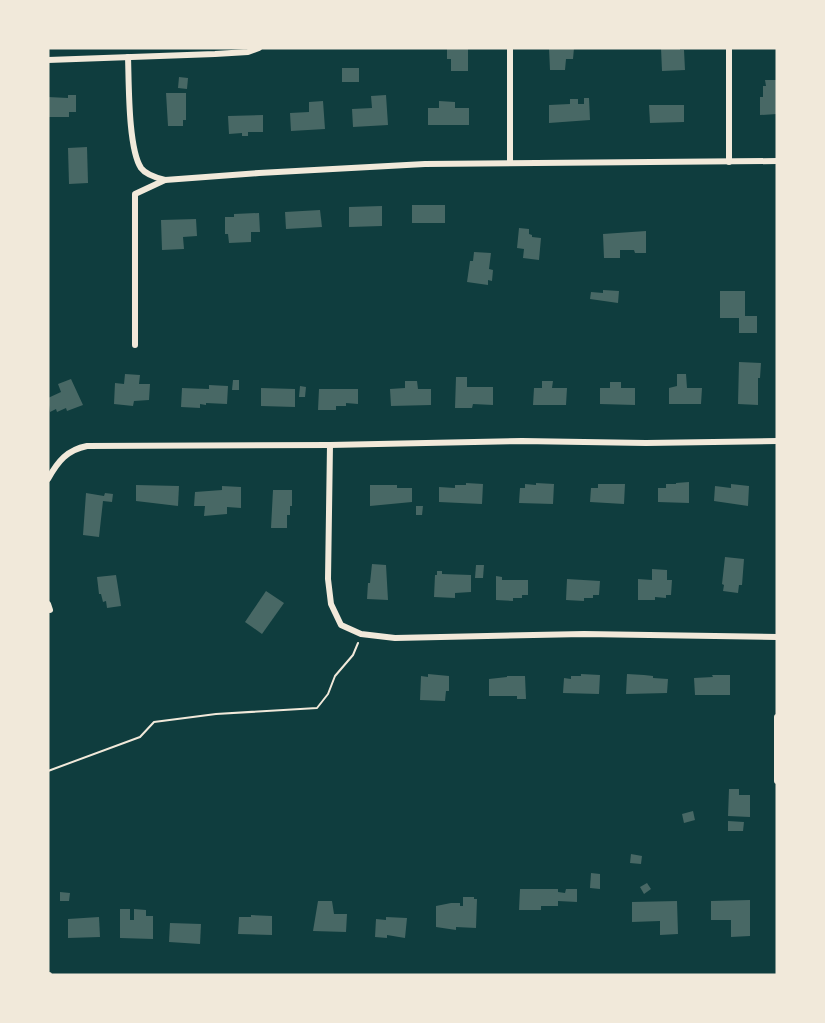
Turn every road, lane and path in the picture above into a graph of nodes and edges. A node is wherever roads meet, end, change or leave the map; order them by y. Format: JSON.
{"nodes":[{"id":1,"x":259,"y":48,"type":"edge"},
{"id":2,"x":510,"y":48,"type":"edge"},
{"id":3,"x":729,"y":48,"type":"edge"},
{"id":4,"x":128,"y":57,"type":"junction"},
{"id":5,"x":48,"y":60,"type":"edge"},
{"id":6,"x":777,"y":161,"type":"edge"},
{"id":7,"x":729,"y":162,"type":"junction"},
{"id":8,"x":510,"y":164,"type":"junction"},
{"id":9,"x":165,"y":180,"type":"junction"},
{"id":10,"x":135,"y":345,"type":"dead end"},
{"id":11,"x":777,"y":441,"type":"edge"},
{"id":12,"x":330,"y":445,"type":"junction"},
{"id":13,"x":48,"y":479,"type":"edge"},
{"id":14,"x":361,"y":634,"type":"junction"},
{"id":15,"x":777,"y":637,"type":"edge"},
{"id":16,"x":777,"y":717,"type":"edge"},
{"id":17,"x":776,"y":736,"type":"edge"},
{"id":18,"x":48,"y":771,"type":"edge"},
{"id":19,"x":777,"y":781,"type":"edge"}],
"edges":[{"from":1,"to":4,"type":"street"},
{"from":2,"to":8,"type":"street"},
{"from":3,"to":7,"type":"street"},
{"from":4,"to":5,"type":"street"},
{"from":4,"to":9,"type":"street"},
{"from":6,"to":7,"type":"street"},
{"from":7,"to":8,"type":"street"},
{"from":8,"to":9,"type":"street"},
{"from":9,"to":10,"type":"street"},
{"from":11,"to":12,"type":"street"},
{"from":12,"to":13,"type":"street"},
{"from":12,"to":14,"type":"street"},
{"from":14,"to":15,"type":"street"},
{"from":14,"to":18,"type":"path"},
{"from":16,"to":17,"type":"street"},
{"from":17,"to":19,"type":"street"}]}
